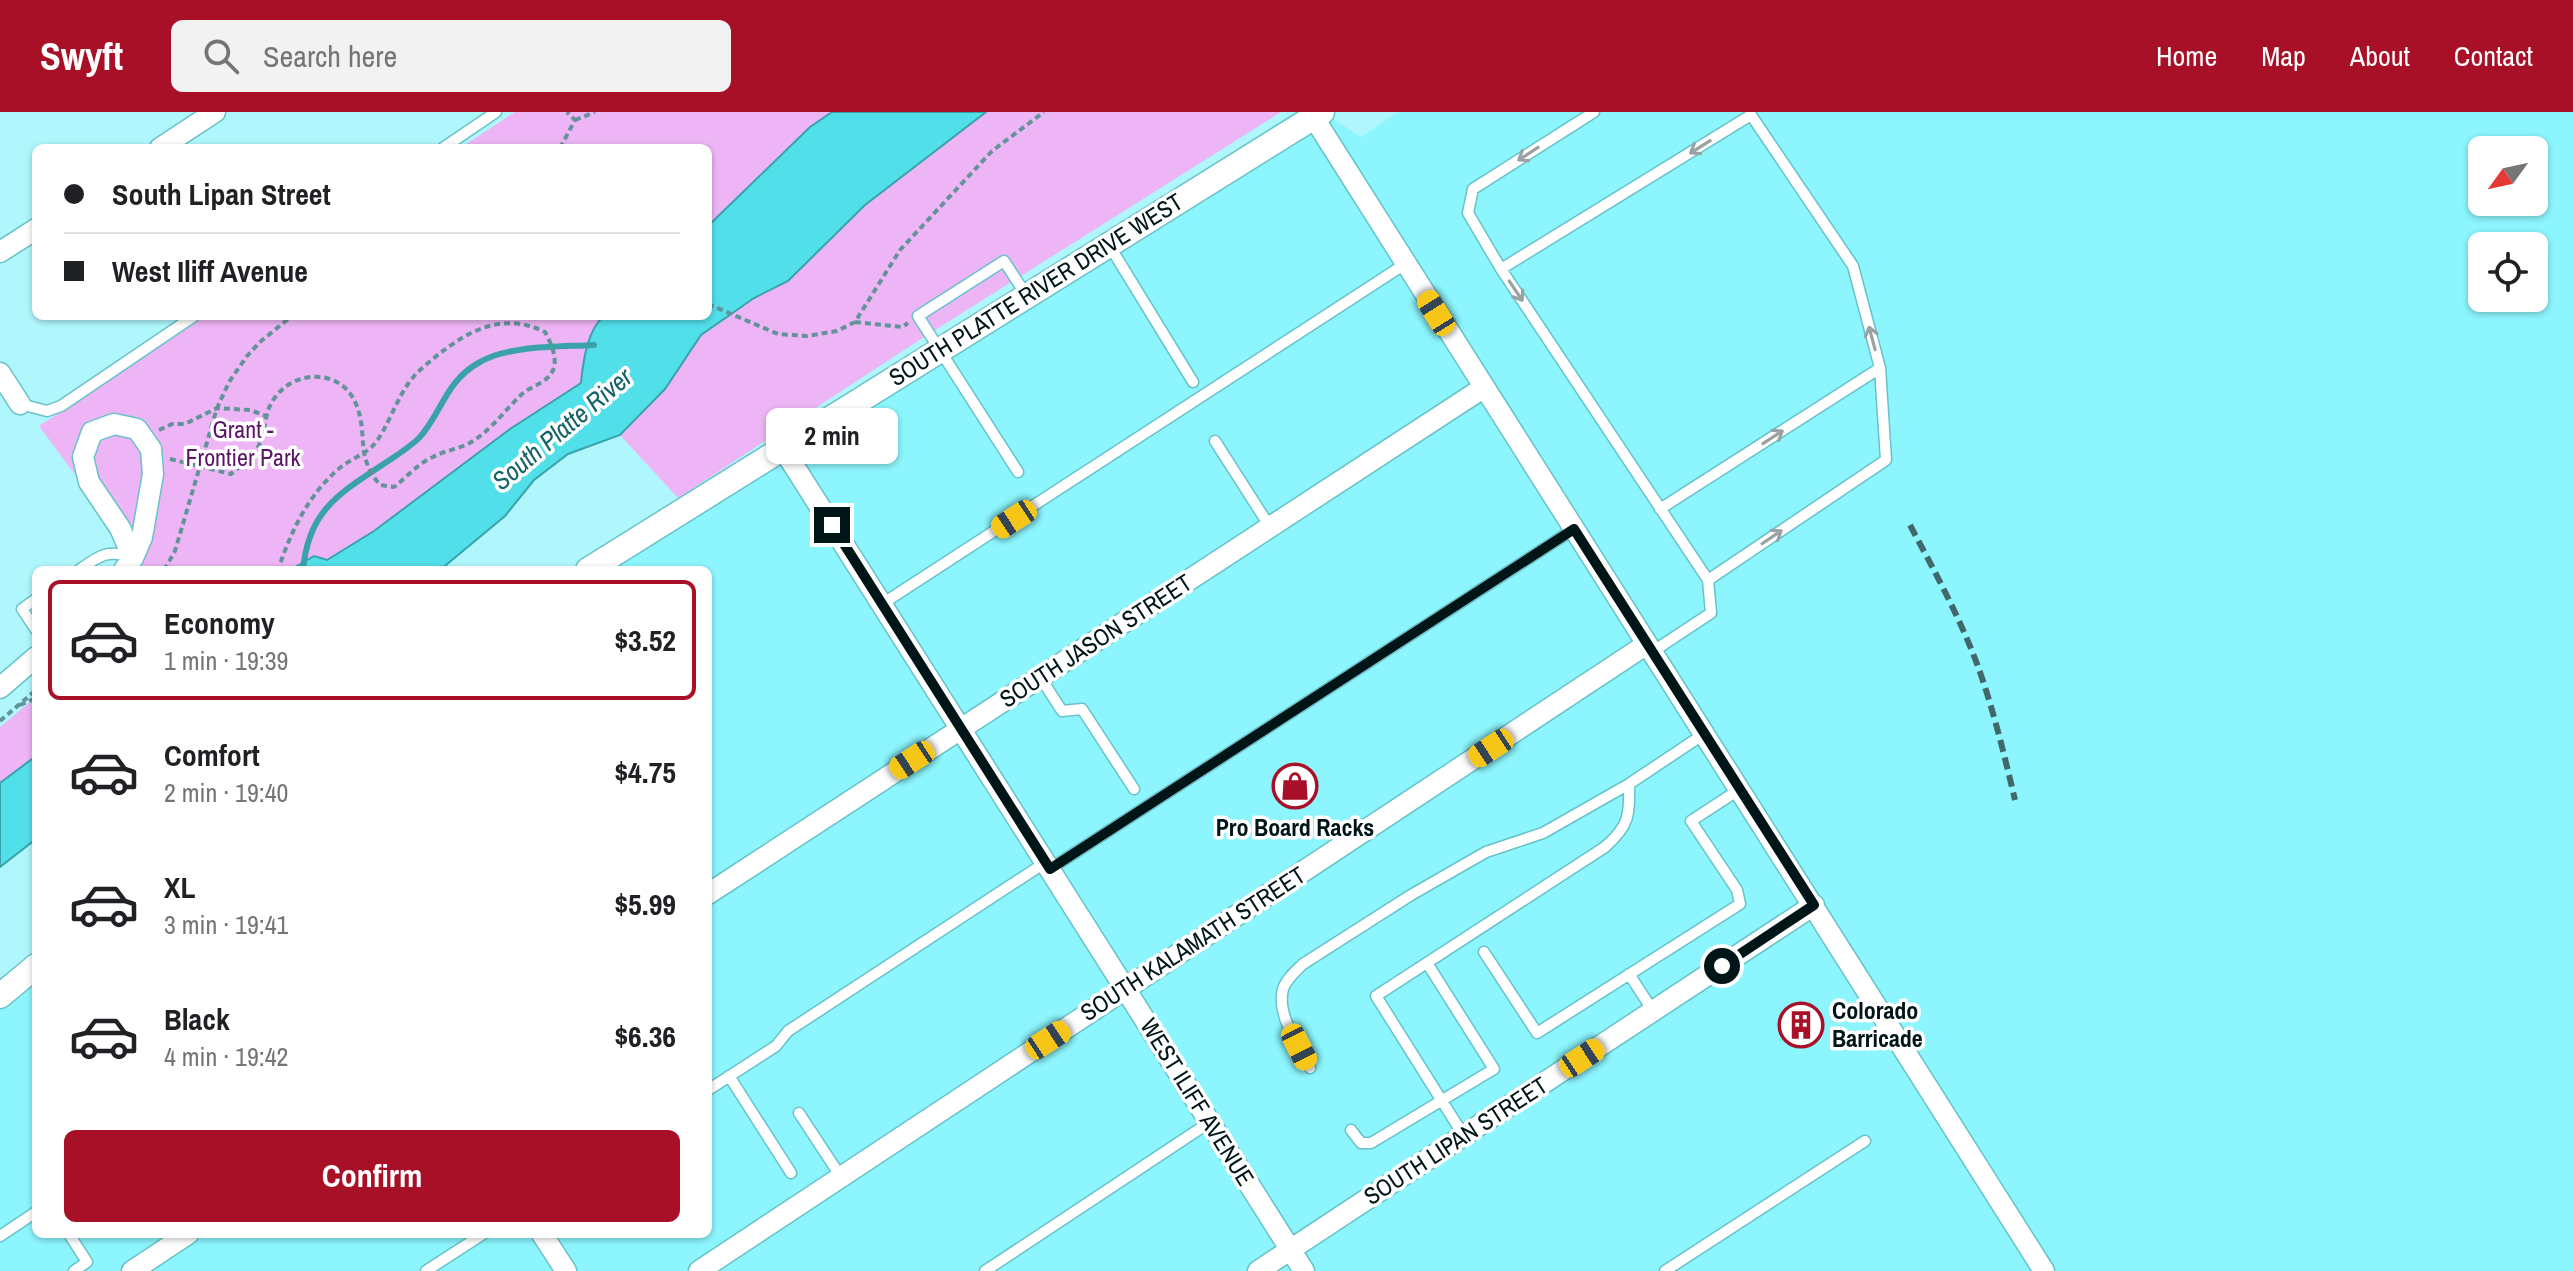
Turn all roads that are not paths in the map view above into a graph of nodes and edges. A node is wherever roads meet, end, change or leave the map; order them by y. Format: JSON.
{"nodes":[{"id":1,"x":215,"y":112,"type":"edge"},
{"id":2,"x":496,"y":112,"type":"edge"},
{"id":3,"x":1594,"y":112,"type":"edge"},
{"id":4,"x":1753,"y":114,"type":"edge"},
{"id":5,"x":1318,"y":115,"type":"edge"},
{"id":6,"x":166,"y":144,"type":"edge"},
{"id":7,"x":449,"y":144,"type":"edge"},
{"id":8,"x":32,"y":232,"type":"edge"},
{"id":9,"x":1109,"y":245,"type":"junction"},
{"id":10,"x":0,"y":252,"type":"edge"},
{"id":11,"x":1405,"y":264,"type":"junction"},
{"id":12,"x":1501,"y":269,"type":"junction"},
{"id":13,"x":1027,"y":296,"type":"junction"},
{"id":14,"x":188,"y":320,"type":"edge"},
{"id":15,"x":940,"y":350,"type":"junction"},
{"id":16,"x":1880,"y":368,"type":"junction"},
{"id":17,"x":0,"y":373,"type":"edge"},
{"id":18,"x":1193,"y":382,"type":"dead end"},
{"id":19,"x":1483,"y":388,"type":"junction"},
{"id":20,"x":20,"y":404,"type":"joint"},
{"id":21,"x":1215,"y":441,"type":"dead end"},
{"id":22,"x":782,"y":447,"type":"junction"},
{"id":23,"x":1018,"y":472,"type":"dead end"},
{"id":24,"x":1660,"y":509,"type":"junction"},
{"id":25,"x":1270,"y":527,"type":"junction"},
{"id":26,"x":1574,"y":529,"type":"junction"},
{"id":27,"x":128,"y":564,"type":"edge"},
{"id":28,"x":85,"y":566,"type":"edge"},
{"id":29,"x":594,"y":566,"type":"edge"},
{"id":30,"x":1708,"y":580,"type":"junction"},
{"id":31,"x":32,"y":602,"type":"edge"},
{"id":32,"x":882,"y":604,"type":"junction"},
{"id":33,"x":32,"y":624,"type":"edge"},
{"id":34,"x":1650,"y":648,"type":"junction"},
{"id":35,"x":32,"y":660,"type":"edge"},
{"id":36,"x":1040,"y":677,"type":"junction"},
{"id":37,"x":0,"y":688,"type":"edge"},
{"id":38,"x":962,"y":728,"type":"junction"},
{"id":39,"x":1704,"y":734,"type":"junction"},
{"id":40,"x":1629,"y":784,"type":"junction"},
{"id":41,"x":1134,"y":789,"type":"dead end"},
{"id":42,"x":1740,"y":789,"type":"junction"},
{"id":43,"x":1048,"y":866,"type":"junction"},
{"id":44,"x":712,"y":885,"type":"edge"},
{"id":45,"x":1814,"y":905,"type":"junction"},
{"id":46,"x":1484,"y":952,"type":"dead end"},
{"id":47,"x":1427,"y":963,"type":"junction"},
{"id":48,"x":32,"y":969,"type":"edge"},
{"id":49,"x":1629,"y":974,"type":"junction"},
{"id":50,"x":1126,"y":989,"type":"junction"},
{"id":51,"x":0,"y":996,"type":"edge"},
{"id":52,"x":1653,"y":1011,"type":"junction"},
{"id":53,"x":1310,"y":1068,"type":"dead end"},
{"id":54,"x":729,"y":1076,"type":"junction"},
{"id":55,"x":712,"y":1087,"type":"edge"},
{"id":56,"x":1443,"y":1102,"type":"junction"},
{"id":57,"x":799,"y":1113,"type":"dead end"},
{"id":58,"x":1210,"y":1122,"type":"junction"},
{"id":59,"x":1351,"y":1130,"type":"dead end"},
{"id":60,"x":1464,"y":1136,"type":"junction"},
{"id":61,"x":1865,"y":1141,"type":"dead end"},
{"id":62,"x":791,"y":1173,"type":"dead end"},
{"id":63,"x":841,"y":1177,"type":"junction"},
{"id":64,"x":32,"y":1215,"type":"edge"},
{"id":65,"x":0,"y":1236,"type":"edge"},
{"id":66,"x":72,"y":1238,"type":"edge"},
{"id":67,"x":182,"y":1238,"type":"edge"},
{"id":68,"x":477,"y":1238,"type":"edge"},
{"id":69,"x":545,"y":1238,"type":"edge"},
{"id":70,"x":1291,"y":1250,"type":"junction"},
{"id":71,"x":74,"y":1271,"type":"edge"},
{"id":72,"x":132,"y":1271,"type":"edge"},
{"id":73,"x":426,"y":1271,"type":"edge"},
{"id":74,"x":566,"y":1271,"type":"edge"},
{"id":75,"x":699,"y":1271,"type":"edge"},
{"id":76,"x":985,"y":1271,"type":"edge"},
{"id":77,"x":1258,"y":1271,"type":"edge"},
{"id":78,"x":1304,"y":1271,"type":"edge"},
{"id":79,"x":1665,"y":1271,"type":"edge"},
{"id":80,"x":2044,"y":1271,"type":"edge"}],
"edges":[{"from":1,"to":6,"type":"street"},
{"from":2,"to":7,"type":"lane"},
{"from":3,"to":12,"type":"lane","one_way":true},
{"from":4,"to":12,"type":"lane","one_way":true},
{"from":16,"to":4,"type":"lane","one_way":true},
{"from":5,"to":9,"type":"street","name":"SOUTH PLATTE RIVER DRIVE WEST"},
{"from":5,"to":11,"type":"street"},
{"from":8,"to":10,"type":"street"},
{"from":9,"to":13,"type":"street","name":"SOUTH PLATTE RIVER DRIVE WEST"},
{"from":9,"to":18,"type":"lane"},
{"from":11,"to":19,"type":"street"},
{"from":11,"to":32,"type":"lane"},
{"from":12,"to":24,"type":"lane","one_way":true},
{"from":13,"to":15,"type":"street","name":"SOUTH PLATTE RIVER DRIVE WEST"},
{"from":13,"to":15,"type":"lane"},
{"from":14,"to":20,"type":"lane"},
{"from":15,"to":22,"type":"street","name":"SOUTH PLATTE RIVER DRIVE WEST"},
{"from":15,"to":23,"type":"lane"},
{"from":24,"to":16,"type":"lane","one_way":true},
{"from":30,"to":16,"type":"lane","one_way":true},
{"from":17,"to":20,"type":"street"},
{"from":19,"to":25,"type":"street","name":"SOUTH JASON STREET"},
{"from":19,"to":26,"type":"street"},
{"from":21,"to":25,"type":"lane"},
{"from":22,"to":29,"type":"street","name":"SOUTH PLATTE RIVER DRIVE WEST"},
{"from":22,"to":32,"type":"street","name":"WEST ILIFF AVENUE"},
{"from":24,"to":30,"type":"lane"},
{"from":25,"to":36,"type":"street","name":"SOUTH JASON STREET"},
{"from":26,"to":34,"type":"street"},
{"from":26,"to":43,"type":"lane"},
{"from":27,"to":27,"type":"street"},
{"from":27,"to":28,"type":"lane"},
{"from":30,"to":34,"type":"lane"},
{"from":31,"to":33,"type":"lane"},
{"from":32,"to":38,"type":"street","name":"WEST ILIFF AVENUE"},
{"from":34,"to":39,"type":"street"},
{"from":34,"to":50,"type":"street","name":"SOUTH KALAMATH STREET"},
{"from":35,"to":37,"type":"street"},
{"from":36,"to":38,"type":"street","name":"SOUTH JASON STREET"},
{"from":36,"to":41,"type":"lane"},
{"from":38,"to":43,"type":"street","name":"WEST ILIFF AVENUE"},
{"from":38,"to":44,"type":"street","name":"SOUTH JASON STREET"},
{"from":39,"to":40,"type":"lane"},
{"from":39,"to":42,"type":"street"},
{"from":40,"to":47,"type":"lane"},
{"from":40,"to":53,"type":"lane"},
{"from":42,"to":45,"type":"street"},
{"from":42,"to":49,"type":"lane"},
{"from":43,"to":50,"type":"street","name":"WEST ILIFF AVENUE"},
{"from":43,"to":54,"type":"lane"},
{"from":45,"to":52,"type":"street","name":"SOUTH LIPAN STREET"},
{"from":45,"to":80,"type":"street"},
{"from":46,"to":49,"type":"lane"},
{"from":47,"to":56,"type":"lane"},
{"from":47,"to":56,"type":"lane"},
{"from":48,"to":51,"type":"street"},
{"from":49,"to":52,"type":"lane"},
{"from":50,"to":58,"type":"street","name":"WEST ILIFF AVENUE"},
{"from":50,"to":63,"type":"street","name":"SOUTH KALAMATH STREET"},
{"from":52,"to":60,"type":"street","name":"SOUTH LIPAN STREET"},
{"from":54,"to":55,"type":"lane"},
{"from":54,"to":62,"type":"lane"},
{"from":56,"to":59,"type":"lane"},
{"from":56,"to":60,"type":"lane"},
{"from":57,"to":63,"type":"lane"},
{"from":58,"to":70,"type":"street","name":"WEST ILIFF AVENUE"},
{"from":58,"to":76,"type":"lane"},
{"from":60,"to":70,"type":"street","name":"SOUTH LIPAN STREET"},
{"from":61,"to":79,"type":"lane"},
{"from":63,"to":75,"type":"street","name":"SOUTH KALAMATH STREET"},
{"from":64,"to":65,"type":"lane"},
{"from":66,"to":71,"type":"lane"},
{"from":67,"to":72,"type":"street"},
{"from":68,"to":73,"type":"lane"},
{"from":69,"to":74,"type":"street"},
{"from":70,"to":77,"type":"street","name":"SOUTH LIPAN STREET"},
{"from":70,"to":78,"type":"street","name":"WEST ILIFF AVENUE"}]}
